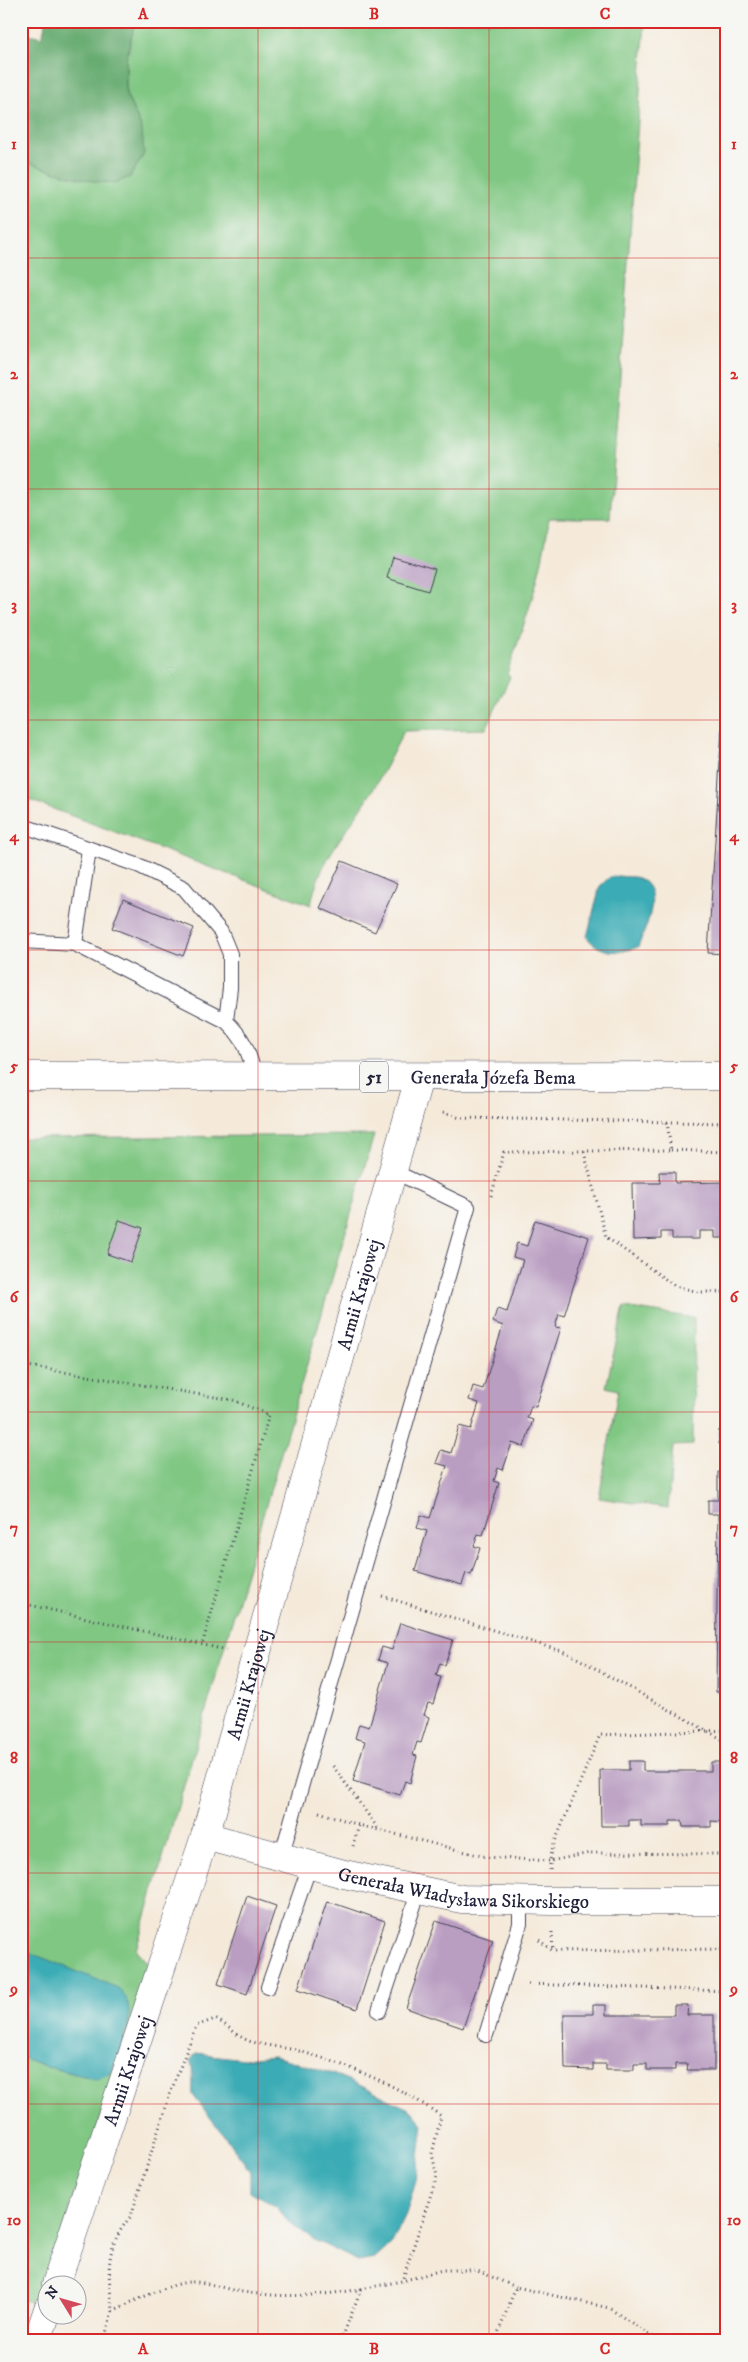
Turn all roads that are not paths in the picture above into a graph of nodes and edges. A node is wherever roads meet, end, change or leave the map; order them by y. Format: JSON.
{"nodes":[{"id":1,"x":21,"y":825,"type":"edge"},
{"id":2,"x":89,"y":848,"type":"junction"},
{"id":3,"x":21,"y":941,"type":"edge"},
{"id":4,"x":75,"y":944,"type":"junction"},
{"id":5,"x":226,"y":1021,"type":"junction"},
{"id":6,"x":255,"y":1075,"type":"junction"},
{"id":7,"x":21,"y":1076,"type":"edge"},
{"id":8,"x":727,"y":1076,"type":"edge"},
{"id":9,"x":419,"y":1078,"type":"junction"},
{"id":10,"x":392,"y":1171,"type":"junction"},
{"id":11,"x":205,"y":1836,"type":"junction"},
{"id":12,"x":281,"y":1857,"type":"junction"},
{"id":13,"x":310,"y":1865,"type":"junction"},
{"id":14,"x":419,"y":1890,"type":"junction"},
{"id":15,"x":520,"y":1900,"type":"junction"},
{"id":16,"x":727,"y":1901,"type":"edge"},
{"id":17,"x":268,"y":1987,"type":"dead end"},
{"id":18,"x":379,"y":2011,"type":"dead end"},
{"id":19,"x":486,"y":2035,"type":"dead end"},
{"id":20,"x":59,"y":2274,"type":"edge"},
{"id":21,"x":43,"y":2324,"type":"edge"},
{"id":22,"x":37,"y":2341,"type":"edge"}],
"edges":[{"from":1,"to":2,"type":"lane"},
{"from":2,"to":4,"type":"lane"},
{"from":2,"to":5,"type":"lane"},
{"from":3,"to":4,"type":"lane"},
{"from":4,"to":5,"type":"lane"},
{"from":5,"to":6,"type":"lane"},
{"from":6,"to":7,"type":"street","name":"Generała Józefa Bema","number":"51"},
{"from":6,"to":9,"type":"street","name":"Generała Józefa Bema","number":"51"},
{"from":8,"to":9,"type":"street","name":"Generała Józefa Bema","number":"51"},
{"from":9,"to":10,"type":"street","name":"Armii Krajowej"},
{"from":10,"to":11,"type":"street","name":"Armii Krajowej"},
{"from":10,"to":12,"type":"lane"},
{"from":11,"to":12,"type":"street","name":"Generała Władysława Sikorskiego"},
{"from":11,"to":20,"type":"street","name":"Armii Krajowej"},
{"from":12,"to":13,"type":"street","name":"Generała Władysława Sikorskiego"},
{"from":13,"to":14,"type":"street","name":"Generała Władysława Sikorskiego"},
{"from":13,"to":17,"type":"lane"},
{"from":14,"to":15,"type":"street","name":"Generała Władysława Sikorskiego"},
{"from":14,"to":18,"type":"lane"},
{"from":15,"to":16,"type":"street","name":"Generała Władysława Sikorskiego"},
{"from":15,"to":19,"type":"lane"},
{"from":21,"to":22,"type":"street"}]}
